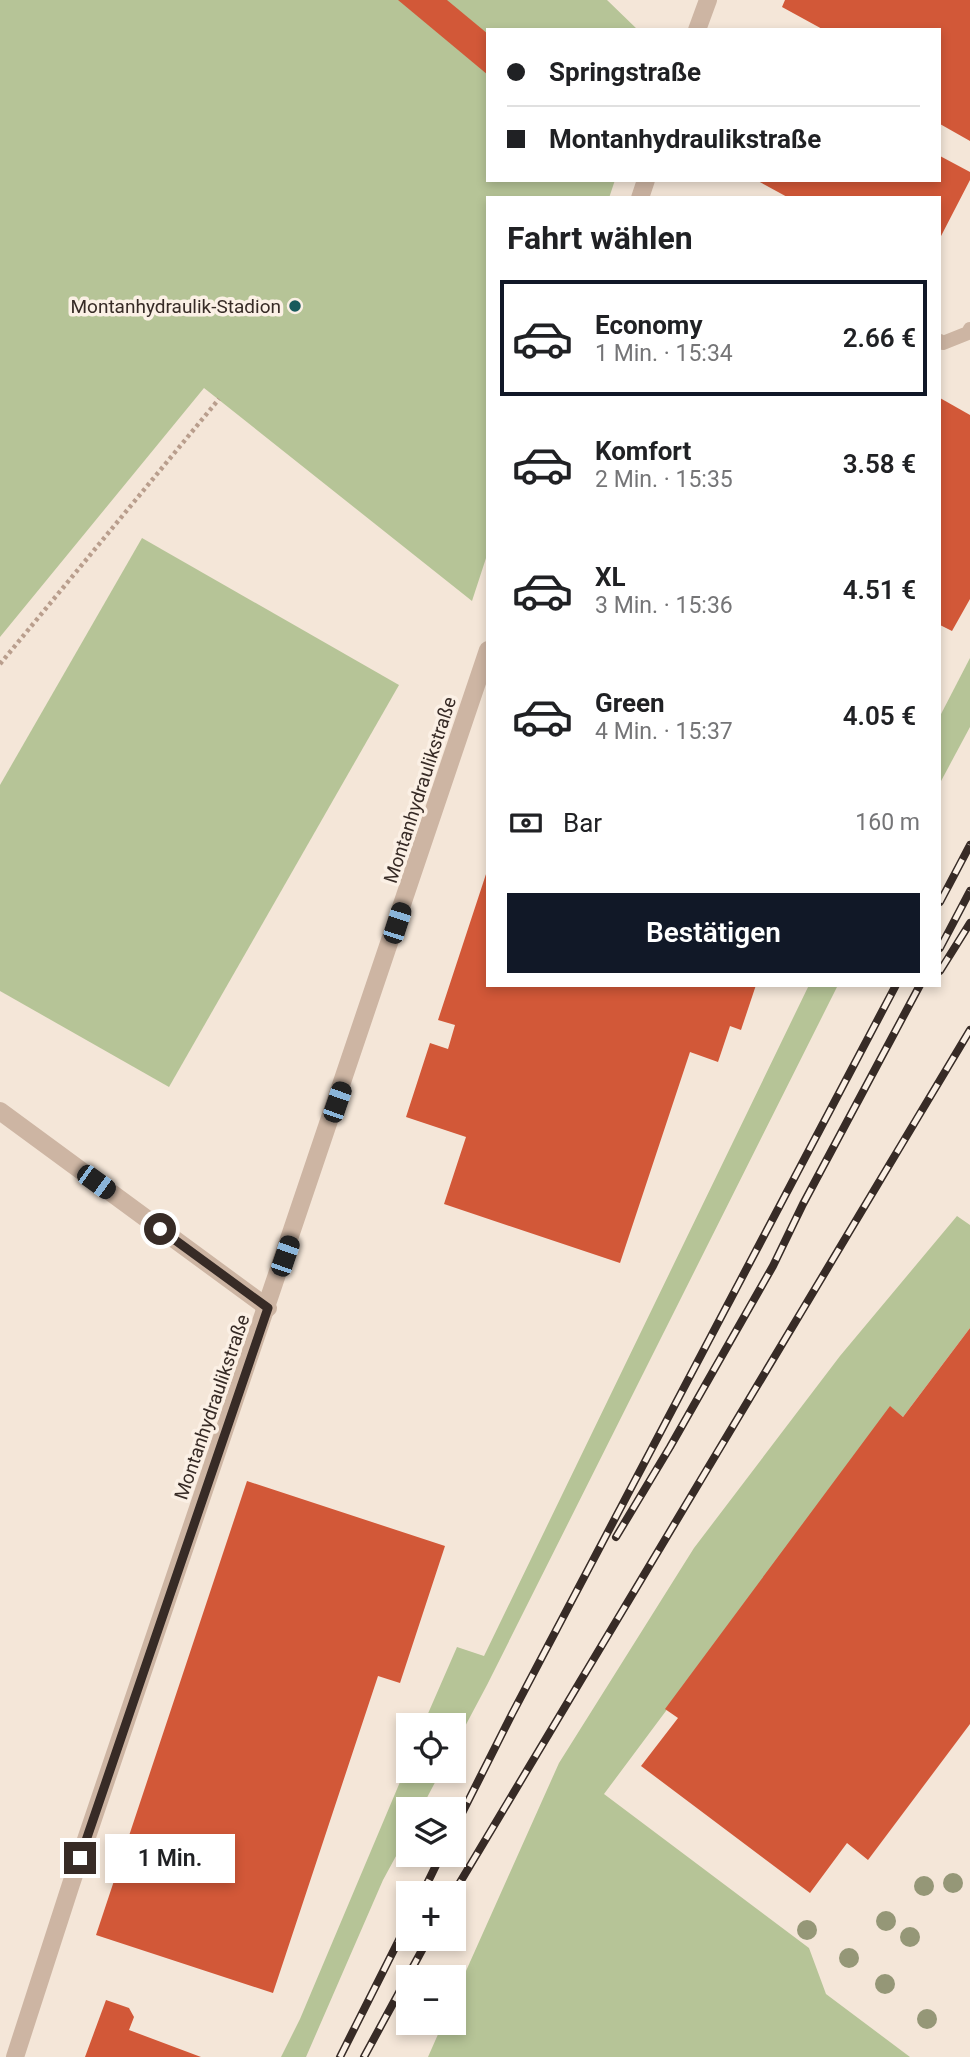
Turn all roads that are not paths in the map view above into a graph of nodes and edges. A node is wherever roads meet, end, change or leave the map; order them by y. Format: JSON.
{"nodes":[{"id":1,"x":708,"y":0,"type":"edge"},
{"id":2,"x":698,"y":28,"type":"edge"},
{"id":3,"x":970,"y":329,"type":"edge"},
{"id":4,"x":941,"y":341,"type":"edge"},
{"id":5,"x":486,"y":656,"type":"edge"},
{"id":6,"x":0,"y":1111,"type":"edge"},
{"id":7,"x":268,"y":1308,"type":"junction"},
{"id":8,"x":15,"y":2057,"type":"edge"}],
"edges":[{"from":1,"to":2,"type":"street"},
{"from":3,"to":4,"type":"lane"},
{"from":5,"to":7,"type":"street","name":"Montanhydraulikstraße"},
{"from":6,"to":7,"type":"street"},
{"from":7,"to":8,"type":"street","name":"Montanhydraulikstraße"}]}
